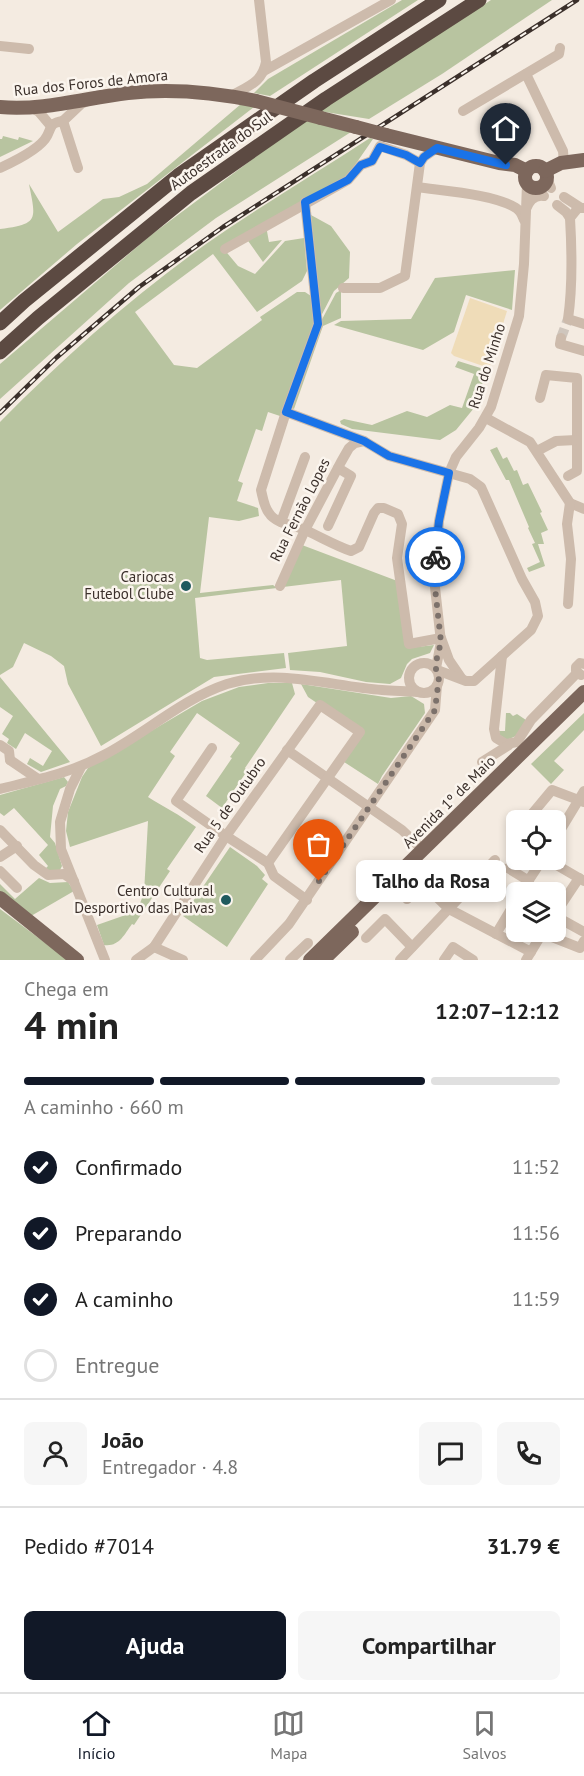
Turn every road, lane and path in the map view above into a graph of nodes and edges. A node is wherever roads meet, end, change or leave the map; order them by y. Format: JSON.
{"nodes":[{"id":1,"x":259,"y":0,"type":"edge"},
{"id":2,"x":391,"y":0,"type":"edge"},
{"id":3,"x":439,"y":0,"type":"edge"},
{"id":4,"x":479,"y":0,"type":"edge"},
{"id":5,"x":0,"y":46,"type":"edge"},
{"id":6,"x":560,"y":48,"type":"dead end"},
{"id":7,"x":29,"y":49,"type":"dead end"},
{"id":8,"x":264,"y":71,"type":"junction"},
{"id":9,"x":526,"y":74,"type":"junction"},
{"id":10,"x":231,"y":96,"type":"junction"},
{"id":11,"x":94,"y":99,"type":"junction"},
{"id":12,"x":58,"y":105,"type":"junction"},
{"id":13,"x":30,"y":107,"type":"junction"},
{"id":14,"x":0,"y":108,"type":"edge"},
{"id":15,"x":464,"y":111,"type":"dead end"},
{"id":16,"x":56,"y":123,"type":"junction"},
{"id":17,"x":437,"y":148,"type":"junction"},
{"id":18,"x":584,"y":160,"type":"edge"},
{"id":19,"x":420,"y":163,"type":"junction"},
{"id":20,"x":564,"y":163,"type":"junction"},
{"id":21,"x":0,"y":168,"type":"edge"},
{"id":22,"x":78,"y":168,"type":"dead end"},
{"id":23,"x":537,"y":186,"type":"junction"},
{"id":24,"x":417,"y":187,"type":"junction"},
{"id":25,"x":305,"y":202,"type":"junction"},
{"id":26,"x":506,"y":203,"type":"junction"},
{"id":27,"x":582,"y":208,"type":"edge"},
{"id":28,"x":525,"y":216,"type":"junction"},
{"id":29,"x":570,"y":218,"type":"junction"},
{"id":30,"x":225,"y":249,"type":"dead end"},
{"id":31,"x":343,"y":288,"type":"dead end"},
{"id":32,"x":0,"y":323,"type":"edge"},
{"id":33,"x":584,"y":324,"type":"edge"},
{"id":34,"x":561,"y":338,"type":"dead end"},
{"id":35,"x":584,"y":351,"type":"edge"},
{"id":36,"x":0,"y":352,"type":"edge"},
{"id":37,"x":540,"y":398,"type":"dead end"},
{"id":38,"x":286,"y":412,"type":"junction"},
{"id":39,"x":486,"y":418,"type":"junction"},
{"id":40,"x":576,"y":440,"type":"junction"},
{"id":41,"x":364,"y":441,"type":"junction"},
{"id":42,"x":537,"y":451,"type":"junction"},
{"id":43,"x":305,"y":457,"type":"dead end"},
{"id":44,"x":338,"y":468,"type":"junction"},
{"id":45,"x":449,"y":473,"type":"junction"},
{"id":46,"x":568,"y":476,"type":"dead end"},
{"id":47,"x":570,"y":503,"type":"junction"},
{"id":48,"x":584,"y":509,"type":"edge"},
{"id":49,"x":281,"y":522,"type":"junction"},
{"id":50,"x":328,"y":526,"type":"dead end"},
{"id":51,"x":305,"y":530,"type":"junction"},
{"id":52,"x":280,"y":586,"type":"dead end"},
{"id":53,"x":568,"y":604,"type":"dead end"},
{"id":54,"x":441,"y":638,"type":"junction"},
{"id":55,"x":438,"y":652,"type":"junction"},
{"id":56,"x":502,"y":656,"type":"junction"},
{"id":57,"x":423,"y":663,"type":"junction"},
{"id":58,"x":436,"y":669,"type":"junction"},
{"id":59,"x":582,"y":670,"type":"edge"},
{"id":60,"x":410,"y":672,"type":"junction"},
{"id":61,"x":458,"y":678,"type":"junction"},
{"id":62,"x":438,"y":685,"type":"junction"},
{"id":63,"x":390,"y":690,"type":"junction"},
{"id":64,"x":420,"y":692,"type":"junction"},
{"id":65,"x":584,"y":692,"type":"edge"},
{"id":66,"x":584,"y":705,"type":"edge"},
{"id":67,"x":430,"y":716,"type":"junction"},
{"id":68,"x":0,"y":745,"type":"edge"},
{"id":69,"x":509,"y":745,"type":"junction"},
{"id":70,"x":212,"y":748,"type":"dead end"},
{"id":71,"x":287,"y":750,"type":"junction"},
{"id":72,"x":5,"y":762,"type":"edge"},
{"id":73,"x":482,"y":762,"type":"dead end"},
{"id":74,"x":81,"y":767,"type":"junction"},
{"id":75,"x":38,"y":779,"type":"junction"},
{"id":76,"x":328,"y":779,"type":"junction"},
{"id":77,"x":0,"y":789,"type":"edge"},
{"id":78,"x":582,"y":798,"type":"edge"},
{"id":79,"x":369,"y":806,"type":"junction"},
{"id":80,"x":535,"y":810,"type":"edge"},
{"id":81,"x":566,"y":822,"type":"edge"},
{"id":82,"x":0,"y":830,"type":"edge"},
{"id":83,"x":226,"y":836,"type":"junction"},
{"id":84,"x":16,"y":846,"type":"junction"},
{"id":85,"x":423,"y":850,"type":"junction"},
{"id":86,"x":0,"y":857,"type":"edge"},
{"id":87,"x":495,"y":860,"type":"dead end"},
{"id":88,"x":268,"y":863,"type":"junction"},
{"id":89,"x":511,"y":870,"type":"edge"},
{"id":90,"x":536,"y":870,"type":"edge"},
{"id":91,"x":566,"y":870,"type":"edge"},
{"id":92,"x":0,"y":872,"type":"edge"},
{"id":93,"x":582,"y":879,"type":"edge"},
{"id":94,"x":529,"y":881,"type":"joint"},
{"id":95,"x":76,"y":884,"type":"junction"},
{"id":96,"x":17,"y":888,"type":"dead end"},
{"id":97,"x":0,"y":898,"type":"edge"},
{"id":98,"x":407,"y":899,"type":"dead end"},
{"id":99,"x":307,"y":900,"type":"junction"},
{"id":100,"x":566,"y":900,"type":"edge"},
{"id":101,"x":449,"y":909,"type":"junction"},
{"id":102,"x":506,"y":918,"type":"edge"},
{"id":103,"x":566,"y":921,"type":"edge"},
{"id":104,"x":584,"y":932,"type":"edge"},
{"id":105,"x":496,"y":934,"type":"junction"},
{"id":106,"x":366,"y":938,"type":"dead end"},
{"id":107,"x":537,"y":942,"type":"edge"},
{"id":108,"x":566,"y":942,"type":"edge"},
{"id":109,"x":584,"y":942,"type":"edge"},
{"id":110,"x":308,"y":943,"type":"dead end"},
{"id":111,"x":154,"y":947,"type":"junction"},
{"id":112,"x":412,"y":947,"type":"junction"},
{"id":113,"x":529,"y":956,"type":"edge"},
{"id":114,"x":77,"y":960,"type":"edge"},
{"id":115,"x":105,"y":960,"type":"edge"},
{"id":116,"x":136,"y":960,"type":"edge"},
{"id":117,"x":183,"y":960,"type":"edge"},
{"id":118,"x":255,"y":960,"type":"edge"},
{"id":119,"x":290,"y":960,"type":"edge"},
{"id":120,"x":310,"y":960,"type":"edge"},
{"id":121,"x":323,"y":960,"type":"edge"},
{"id":122,"x":400,"y":960,"type":"edge"},
{"id":123,"x":444,"y":960,"type":"edge"},
{"id":124,"x":474,"y":960,"type":"edge"}],
"edges":[{"from":1,"to":8,"type":"street"},
{"from":2,"to":8,"type":"street"},
{"from":3,"to":32,"type":"highway","name":"Autoestrada do Sul"},
{"from":4,"to":36,"type":"highway","name":"Autoestrada do Sul"},
{"from":5,"to":7,"type":"street"},
{"from":6,"to":9,"type":"street"},
{"from":8,"to":10,"type":"street"},
{"from":9,"to":15,"type":"street"},
{"from":9,"to":20,"type":"street"},
{"from":10,"to":11,"type":"main road","name":"Rua dos Foros de Amora"},
{"from":10,"to":17,"type":"main road","name":"Rua dos Foros de Amora","bridge":true},
{"from":11,"to":12,"type":"main road","name":"Rua dos Foros de Amora"},
{"from":11,"to":16,"type":"street"},
{"from":12,"to":13,"type":"main road","name":"Rua dos Foros de Amora"},
{"from":12,"to":16,"type":"street"},
{"from":13,"to":14,"type":"main road","name":"Rua dos Foros de Amora"},
{"from":13,"to":16,"type":"street"},
{"from":16,"to":21,"type":"street"},
{"from":16,"to":22,"type":"street"},
{"from":17,"to":19,"type":"street"},
{"from":17,"to":23,"type":"main road"},
{"from":18,"to":20,"type":"main road"},
{"from":19,"to":24,"type":"street"},
{"from":19,"to":25,"type":"street"},
{"from":20,"to":23,"type":"main road"},
{"from":23,"to":26,"type":"street"},
{"from":23,"to":28,"type":"street","name":"Rua do Minho"},
{"from":24,"to":26,"type":"street"},
{"from":24,"to":31,"type":"street"},
{"from":25,"to":30,"type":"street"},
{"from":25,"to":38,"type":"street"},
{"from":26,"to":28,"type":"street"},
{"from":27,"to":29,"type":"street"},
{"from":27,"to":29,"type":"street"},
{"from":28,"to":39,"type":"street","name":"Rua do Minho"},
{"from":29,"to":33,"type":"street"},
{"from":34,"to":35,"type":"street"},
{"from":37,"to":40,"type":"street"},
{"from":38,"to":41,"type":"street"},
{"from":38,"to":49,"type":"street"},
{"from":39,"to":42,"type":"street"},
{"from":39,"to":45,"type":"street","name":"Rua do Minho"},
{"from":40,"to":42,"type":"street"},
{"from":40,"to":46,"type":"street"},
{"from":41,"to":44,"type":"street","name":"Rua Fernão Lopes"},
{"from":41,"to":45,"type":"street"},
{"from":42,"to":47,"type":"street"},
{"from":43,"to":49,"type":"street"},
{"from":44,"to":50,"type":"street"},
{"from":44,"to":51,"type":"street","name":"Rua Fernão Lopes"},
{"from":45,"to":54,"type":"street","name":"Rua do Minho"},
{"from":45,"to":56,"type":"street"},
{"from":47,"to":48,"type":"street"},
{"from":47,"to":53,"type":"street"},
{"from":49,"to":51,"type":"street"},
{"from":51,"to":52,"type":"street","name":"Rua Fernão Lopes"},
{"from":51,"to":54,"type":"street"},
{"from":54,"to":55,"type":"street","name":"Rua do Minho"},
{"from":54,"to":61,"type":"street"},
{"from":55,"to":57,"type":"street"},
{"from":55,"to":58,"type":"street","name":"Rua do Minho"},
{"from":56,"to":61,"type":"street"},
{"from":56,"to":69,"type":"street"},
{"from":57,"to":58,"type":"street"},
{"from":57,"to":60,"type":"street"},
{"from":58,"to":61,"type":"street"},
{"from":58,"to":62,"type":"street"},
{"from":59,"to":69,"type":"street"},
{"from":60,"to":63,"type":"street"},
{"from":60,"to":64,"type":"street"},
{"from":61,"to":62,"type":"street"},
{"from":62,"to":64,"type":"street"},
{"from":62,"to":67,"type":"street"},
{"from":63,"to":64,"type":"street"},
{"from":63,"to":74,"type":"street"},
{"from":64,"to":67,"type":"street"},
{"from":65,"to":85,"type":"main road","name":"Avenida 1º de Maio"},
{"from":66,"to":121,"type":"main road","name":"Avenida 1º de Maio"},
{"from":67,"to":79,"type":"street"},
{"from":68,"to":72,"type":"street"},
{"from":69,"to":73,"type":"street"},
{"from":70,"to":83,"type":"street"},
{"from":71,"to":76,"type":"street"},
{"from":71,"to":76,"type":"street","name":"Rua 5 de Outubro"},
{"from":71,"to":83,"type":"street","name":"Rua 5 de Outubro"},
{"from":72,"to":75,"type":"street"},
{"from":74,"to":75,"type":"street"},
{"from":74,"to":95,"type":"street"},
{"from":75,"to":77,"type":"street"},
{"from":76,"to":79,"type":"street"},
{"from":76,"to":88,"type":"street"},
{"from":78,"to":80,"type":"street"},
{"from":78,"to":81,"type":"street"},
{"from":79,"to":85,"type":"street"},
{"from":79,"to":99,"type":"street"},
{"from":82,"to":84,"type":"street"},
{"from":83,"to":88,"type":"street"},
{"from":83,"to":111,"type":"street","name":"Rua 5 de Outubro"},
{"from":84,"to":86,"type":"street"},
{"from":84,"to":95,"type":"street"},
{"from":85,"to":120,"type":"main road","name":"Avenida 1º de Maio"},
{"from":87,"to":101,"type":"street"},
{"from":88,"to":99,"type":"street"},
{"from":89,"to":94,"type":"street"},
{"from":90,"to":94,"type":"street"},
{"from":91,"to":93,"type":"street"},
{"from":92,"to":96,"type":"street"},
{"from":93,"to":100,"type":"street"},
{"from":95,"to":115,"type":"street"},
{"from":97,"to":114,"type":"main road"},
{"from":98,"to":101,"type":"street"},
{"from":99,"to":118,"type":"street"},
{"from":101,"to":105,"type":"street"},
{"from":101,"to":112,"type":"street"},
{"from":102,"to":105,"type":"street"},
{"from":103,"to":104,"type":"street"},
{"from":105,"to":113,"type":"street"},
{"from":106,"to":112,"type":"street"},
{"from":107,"to":113,"type":"street"},
{"from":108,"to":109,"type":"street"},
{"from":110,"to":119,"type":"street"},
{"from":111,"to":116,"type":"street","name":"Rua 5 de Outubro"},
{"from":111,"to":117,"type":"street"},
{"from":112,"to":122,"type":"street"},
{"from":123,"to":124,"type":"street"}]}
